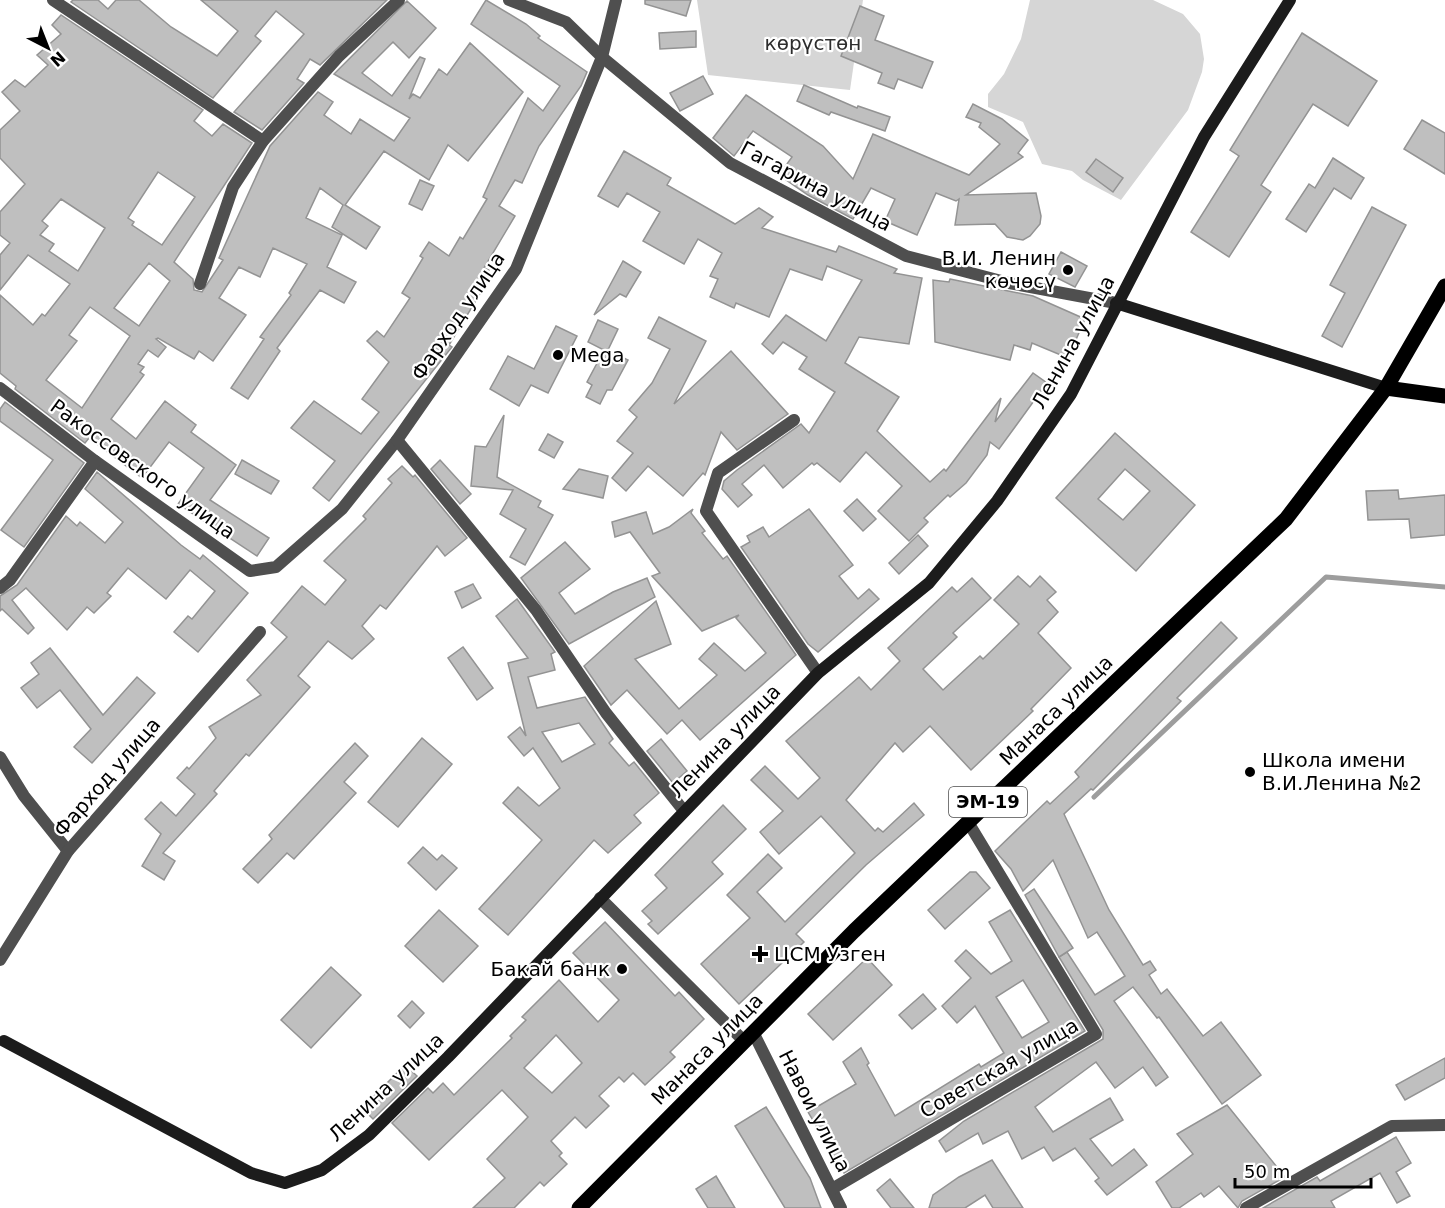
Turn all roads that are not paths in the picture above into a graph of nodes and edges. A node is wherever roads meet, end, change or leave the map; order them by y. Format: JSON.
{"nodes":[{"id":1,"x":53,"y":0,"type":"edge"},
{"id":2,"x":399,"y":0,"type":"edge"},
{"id":3,"x":509,"y":0,"type":"edge"},
{"id":4,"x":616,"y":0,"type":"edge"},
{"id":5,"x":1290,"y":0,"type":"edge"},
{"id":6,"x":602,"y":57,"type":"junction"},
{"id":7,"x":263,"y":141,"type":"junction"},
{"id":8,"x":200,"y":284,"type":"dead end"},
{"id":9,"x":1445,"y":286,"type":"edge"},
{"id":10,"x":1116,"y":303,"type":"junction"},
{"id":11,"x":0,"y":388,"type":"edge"},
{"id":12,"x":1386,"y":388,"type":"junction"},
{"id":13,"x":1445,"y":396,"type":"edge"},
{"id":14,"x":794,"y":420,"type":"dead end"},
{"id":15,"x":398,"y":440,"type":"junction"},
{"id":16,"x":95,"y":461,"type":"junction"},
{"id":17,"x":266,"y":570,"type":"joint"},
{"id":18,"x":0,"y":588,"type":"edge"},
{"id":19,"x":260,"y":632,"type":"dead end"},
{"id":20,"x":818,"y":672,"type":"junction"},
{"id":21,"x":0,"y":757,"type":"edge"},
{"id":22,"x":684,"y":811,"type":"junction"},
{"id":23,"x":968,"y":822,"type":"junction"},
{"id":24,"x":68,"y":851,"type":"junction"},
{"id":25,"x":600,"y":898,"type":"junction"},
{"id":26,"x":0,"y":960,"type":"edge"},
{"id":27,"x":749,"y":1037,"type":"junction"},
{"id":28,"x":1,"y":1040,"type":"edge"},
{"id":29,"x":1445,"y":1125,"type":"edge"},
{"id":30,"x":832,"y":1189,"type":"junction"},
{"id":31,"x":579,"y":1208,"type":"edge"},
{"id":32,"x":841,"y":1208,"type":"edge"},
{"id":33,"x":1246,"y":1208,"type":"edge"}],
"edges":[{"from":1,"to":7,"type":"street"},
{"from":2,"to":7,"type":"street"},
{"from":3,"to":6,"type":"street","name":"Гагарина улица"},
{"from":4,"to":6,"type":"street","name":"Фарход улица"},
{"from":5,"to":10,"type":"street","name":"Ленина улица"},
{"from":6,"to":10,"type":"street","name":"Гагарина улица"},
{"from":6,"to":15,"type":"street","name":"Фарход улица"},
{"from":7,"to":8,"type":"street"},
{"from":9,"to":12,"type":"main road","name":"Манаса улица"},
{"from":10,"to":12,"type":"street"},
{"from":10,"to":20,"type":"street","name":"Ленина улица"},
{"from":11,"to":16,"type":"street","name":"Ракоссовского улица"},
{"from":12,"to":13,"type":"main road"},
{"from":12,"to":23,"type":"main road","name":"Манаса улица","number":"ЭМ-19"},
{"from":14,"to":20,"type":"street"},
{"from":15,"to":17,"type":"street","name":"Фарход улица"},
{"from":15,"to":22,"type":"street"},
{"from":16,"to":17,"type":"street","name":"Ракоссовского улица"},
{"from":16,"to":18,"type":"street"},
{"from":19,"to":24,"type":"street","name":"Фарход улица"},
{"from":20,"to":22,"type":"street","name":"Ленина улица"},
{"from":21,"to":24,"type":"street"},
{"from":22,"to":25,"type":"street","name":"Ленина улица"},
{"from":23,"to":27,"type":"main road","name":"Манаса улица","number":"ЭМ-19"},
{"from":23,"to":30,"type":"street","name":"Советская улица"},
{"from":24,"to":26,"type":"street","name":"Фарход улица"},
{"from":25,"to":27,"type":"street","name":"Навои улица"},
{"from":25,"to":28,"type":"street","name":"Ленина улица"},
{"from":27,"to":30,"type":"street","name":"Навои улица"},
{"from":27,"to":31,"type":"main road","name":"Манаса улица","number":"ЭМ-19"},
{"from":29,"to":33,"type":"street"},
{"from":30,"to":32,"type":"street","name":"Навои улица"}]}
